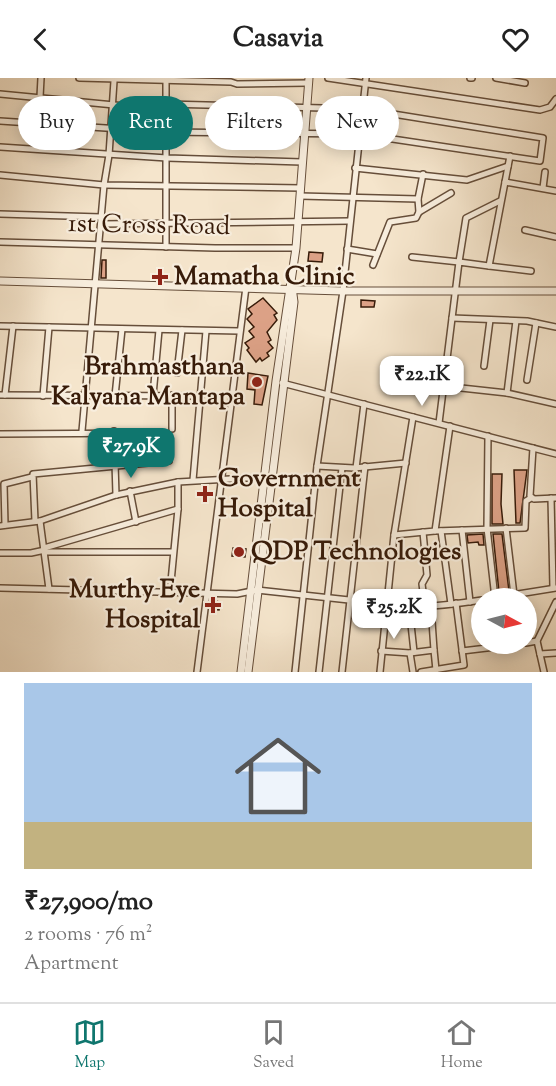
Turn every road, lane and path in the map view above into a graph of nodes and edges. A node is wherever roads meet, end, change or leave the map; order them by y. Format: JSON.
{"nodes":[{"id":1,"x":41,"y":78,"type":"edge"},
{"id":2,"x":79,"y":78,"type":"edge"},
{"id":3,"x":328,"y":78,"type":"edge"},
{"id":4,"x":496,"y":78,"type":"edge"},
{"id":5,"x":166,"y":79,"type":"edge"},
{"id":6,"x":309,"y":80,"type":"edge"},
{"id":7,"x":114,"y":81,"type":"junction"},
{"id":8,"x":365,"y":81,"type":"edge"},
{"id":9,"x":525,"y":83,"type":"dead end"},
{"id":10,"x":0,"y":94,"type":"edge"},
{"id":11,"x":27,"y":96,"type":"edge"},
{"id":12,"x":40,"y":96,"type":"edge"},
{"id":13,"x":113,"y":96,"type":"edge"},
{"id":14,"x":166,"y":96,"type":"edge"},
{"id":15,"x":363,"y":96,"type":"edge"},
{"id":16,"x":556,"y":99,"type":"edge"},
{"id":17,"x":306,"y":105,"type":"junction"},
{"id":18,"x":315,"y":106,"type":"edge"},
{"id":19,"x":193,"y":107,"type":"edge"},
{"id":20,"x":399,"y":115,"type":"edge"},
{"id":21,"x":0,"y":121,"type":"edge"},
{"id":22,"x":108,"y":128,"type":"edge"},
{"id":23,"x":193,"y":132,"type":"edge"},
{"id":24,"x":304,"y":133,"type":"junction"},
{"id":25,"x":315,"y":133,"type":"edge"},
{"id":26,"x":399,"y":140,"type":"edge"},
{"id":27,"x":0,"y":147,"type":"edge"},
{"id":28,"x":110,"y":150,"type":"edge"},
{"id":29,"x":167,"y":150,"type":"edge"},
{"id":30,"x":357,"y":150,"type":"edge"},
{"id":31,"x":110,"y":155,"type":"junction"},
{"id":32,"x":510,"y":156,"type":"junction"},
{"id":33,"x":167,"y":158,"type":"junction"},
{"id":34,"x":302,"y":162,"type":"junction"},
{"id":35,"x":508,"y":166,"type":"junction"},
{"id":36,"x":355,"y":168,"type":"junction"},
{"id":37,"x":545,"y":172,"type":"dead end"},
{"id":38,"x":423,"y":174,"type":"junction"},
{"id":39,"x":0,"y":175,"type":"edge"},
{"id":40,"x":505,"y":182,"type":"junction"},
{"id":41,"x":104,"y":185,"type":"junction"},
{"id":42,"x":167,"y":186,"type":"junction"},
{"id":43,"x":543,"y":188,"type":"junction"},
{"id":44,"x":556,"y":190,"type":"edge"},
{"id":45,"x":300,"y":192,"type":"junction"},
{"id":46,"x":451,"y":193,"type":"dead end"},
{"id":47,"x":352,"y":195,"type":"junction"},
{"id":48,"x":418,"y":199,"type":"junction"},
{"id":49,"x":500,"y":201,"type":"junction"},
{"id":50,"x":419,"y":212,"type":"junction"},
{"id":51,"x":0,"y":214,"type":"edge"},
{"id":52,"x":101,"y":220,"type":"junction"},
{"id":53,"x":299,"y":220,"type":"junction"},
{"id":54,"x":350,"y":221,"type":"junction"},
{"id":55,"x":166,"y":222,"type":"junction"},
{"id":56,"x":525,"y":230,"type":"dead end"},
{"id":57,"x":556,"y":237,"type":"edge"},
{"id":58,"x":0,"y":242,"type":"edge"},
{"id":59,"x":99,"y":244,"type":"junction"},
{"id":60,"x":166,"y":247,"type":"junction"},
{"id":61,"x":296,"y":248,"type":"junction"},
{"id":62,"x":347,"y":249,"type":"junction"},
{"id":63,"x":377,"y":254,"type":"junction"},
{"id":64,"x":412,"y":257,"type":"dead end"},
{"id":65,"x":459,"y":262,"type":"junction"},
{"id":66,"x":373,"y":265,"type":"dead end"},
{"id":67,"x":489,"y":266,"type":"junction"},
{"id":68,"x":531,"y":271,"type":"dead end"},
{"id":69,"x":0,"y":281,"type":"edge"},
{"id":70,"x":94,"y":286,"type":"junction"},
{"id":71,"x":246,"y":287,"type":"junction"},
{"id":72,"x":292,"y":288,"type":"junction"},
{"id":73,"x":343,"y":291,"type":"junction"},
{"id":74,"x":556,"y":291,"type":"edge"},
{"id":75,"x":456,"y":292,"type":"junction"},
{"id":76,"x":452,"y":318,"type":"junction"},
{"id":77,"x":490,"y":320,"type":"junction"},
{"id":78,"x":516,"y":321,"type":"junction"},
{"id":79,"x":536,"y":323,"type":"junction"},
{"id":80,"x":0,"y":326,"type":"edge"},
{"id":81,"x":13,"y":326,"type":"junction"},
{"id":82,"x":49,"y":327,"type":"junction"},
{"id":83,"x":556,"y":327,"type":"edge"},
{"id":84,"x":91,"y":329,"type":"junction"},
{"id":85,"x":122,"y":329,"type":"junction"},
{"id":86,"x":159,"y":330,"type":"junction"},
{"id":87,"x":182,"y":330,"type":"junction"},
{"id":88,"x":206,"y":331,"type":"junction"},
{"id":89,"x":239,"y":331,"type":"junction"},
{"id":90,"x":484,"y":366,"type":"dead end"},
{"id":91,"x":177,"y":373,"type":"dead end"},
{"id":92,"x":527,"y":380,"type":"dead end"},
{"id":93,"x":282,"y":383,"type":"junction"},
{"id":94,"x":442,"y":386,"type":"junction"},
{"id":95,"x":507,"y":393,"type":"junction"},
{"id":96,"x":2,"y":395,"type":"edge"},
{"id":97,"x":153,"y":395,"type":"junction"},
{"id":98,"x":172,"y":395,"type":"junction"},
{"id":99,"x":328,"y":395,"type":"junction"},
{"id":100,"x":43,"y":396,"type":"junction"},
{"id":101,"x":115,"y":396,"type":"junction"},
{"id":102,"x":201,"y":396,"type":"junction"},
{"id":103,"x":83,"y":397,"type":"junction"},
{"id":104,"x":364,"y":404,"type":"junction"},
{"id":105,"x":556,"y":404,"type":"edge"},
{"id":106,"x":413,"y":417,"type":"junction"},
{"id":107,"x":439,"y":423,"type":"junction"},
{"id":108,"x":450,"y":426,"type":"junction"},
{"id":109,"x":172,"y":429,"type":"dead end"},
{"id":110,"x":82,"y":431,"type":"junction"},
{"id":111,"x":114,"y":431,"type":"junction"},
{"id":112,"x":153,"y":433,"type":"dead end"},
{"id":113,"x":0,"y":434,"type":"edge"},
{"id":114,"x":488,"y":436,"type":"junction"},
{"id":115,"x":533,"y":448,"type":"junction"},
{"id":116,"x":556,"y":454,"type":"edge"},
{"id":117,"x":169,"y":461,"type":"dead end"},
{"id":118,"x":406,"y":463,"type":"junction"},
{"id":119,"x":115,"y":464,"type":"junction"},
{"id":120,"x":317,"y":466,"type":"junction"},
{"id":121,"x":365,"y":466,"type":"junction"},
{"id":122,"x":342,"y":468,"type":"junction"},
{"id":123,"x":356,"y":468,"type":"junction"},
{"id":124,"x":32,"y":477,"type":"junction"},
{"id":125,"x":268,"y":477,"type":"junction"},
{"id":126,"x":193,"y":480,"type":"junction"},
{"id":127,"x":220,"y":480,"type":"junction"},
{"id":128,"x":178,"y":482,"type":"junction"},
{"id":129,"x":130,"y":491,"type":"junction"},
{"id":130,"x":116,"y":495,"type":"junction"},
{"id":131,"x":531,"y":498,"type":"junction"},
{"id":132,"x":553,"y":498,"type":"edge"},
{"id":133,"x":178,"y":509,"type":"junction"},
{"id":134,"x":37,"y":521,"type":"junction"},
{"id":135,"x":136,"y":522,"type":"junction"},
{"id":136,"x":3,"y":526,"type":"edge"},
{"id":137,"x":487,"y":528,"type":"junction"},
{"id":138,"x":506,"y":528,"type":"junction"},
{"id":139,"x":462,"y":530,"type":"junction"},
{"id":140,"x":438,"y":531,"type":"junction"},
{"id":141,"x":423,"y":532,"type":"junction"},
{"id":142,"x":394,"y":535,"type":"junction"},
{"id":143,"x":45,"y":550,"type":"junction"},
{"id":144,"x":173,"y":552,"type":"junction"},
{"id":145,"x":0,"y":553,"type":"edge"},
{"id":146,"x":0,"y":588,"type":"edge"},
{"id":147,"x":493,"y":588,"type":"edge"},
{"id":148,"x":513,"y":588,"type":"edge"},
{"id":149,"x":554,"y":588,"type":"edge"},
{"id":150,"x":49,"y":589,"type":"junction"},
{"id":151,"x":254,"y":591,"type":"junction"},
{"id":152,"x":537,"y":591,"type":"edge"},
{"id":153,"x":170,"y":592,"type":"junction"},
{"id":154,"x":207,"y":593,"type":"junction"},
{"id":155,"x":302,"y":596,"type":"junction"},
{"id":156,"x":328,"y":598,"type":"junction"},
{"id":157,"x":349,"y":600,"type":"junction"},
{"id":158,"x":470,"y":602,"type":"joint"},
{"id":159,"x":556,"y":602,"type":"edge"},
{"id":160,"x":454,"y":604,"type":"junction"},
{"id":161,"x":386,"y":605,"type":"junction"},
{"id":162,"x":409,"y":606,"type":"junction"},
{"id":163,"x":428,"y":607,"type":"junction"},
{"id":164,"x":537,"y":641,"type":"joint"},
{"id":165,"x":471,"y":649,"type":"edge"},
{"id":166,"x":434,"y":650,"type":"junction"},
{"id":167,"x":381,"y":651,"type":"junction"},
{"id":168,"x":462,"y":651,"type":"junction"},
{"id":169,"x":412,"y":653,"type":"junction"},
{"id":170,"x":556,"y":653,"type":"edge"},
{"id":171,"x":540,"y":654,"type":"junction"},
{"id":172,"x":436,"y":670,"type":"junction"},
{"id":173,"x":448,"y":670,"type":"edge"},
{"id":174,"x":197,"y":672,"type":"edge"},
{"id":175,"x":241,"y":672,"type":"edge"},
{"id":176,"x":248,"y":672,"type":"edge"},
{"id":177,"x":295,"y":672,"type":"edge"},
{"id":178,"x":320,"y":672,"type":"edge"},
{"id":179,"x":342,"y":672,"type":"edge"},
{"id":180,"x":380,"y":672,"type":"edge"},
{"id":181,"x":412,"y":672,"type":"edge"},
{"id":182,"x":422,"y":672,"type":"edge"},
{"id":183,"x":544,"y":672,"type":"edge"}],
"edges":[{"from":1,"to":12,"type":"street"},
{"from":2,"to":7,"type":"street"},
{"from":3,"to":8,"type":"street"},
{"from":4,"to":9,"type":"street"},
{"from":5,"to":6,"type":"street"},
{"from":5,"to":7,"type":"street"},
{"from":5,"to":14,"type":"street"},
{"from":6,"to":17,"type":"street"},
{"from":7,"to":13,"type":"street"},
{"from":8,"to":15,"type":"street"},
{"from":8,"to":16,"type":"street"},
{"from":10,"to":11,"type":"street"},
{"from":17,"to":18,"type":"street"},
{"from":17,"to":19,"type":"street"},
{"from":17,"to":24,"type":"street"},
{"from":20,"to":32,"type":"street"},
{"from":21,"to":22,"type":"street"},
{"from":23,"to":24,"type":"street"},
{"from":24,"to":25,"type":"street"},
{"from":24,"to":34,"type":"street"},
{"from":26,"to":32,"type":"street"},
{"from":27,"to":31,"type":"street"},
{"from":28,"to":31,"type":"street"},
{"from":29,"to":33,"type":"street"},
{"from":30,"to":36,"type":"street"},
{"from":31,"to":33,"type":"street"},
{"from":31,"to":41,"type":"street"},
{"from":32,"to":35,"type":"street"},
{"from":33,"to":34,"type":"street"},
{"from":33,"to":42,"type":"street"},
{"from":34,"to":45,"type":"street"},
{"from":35,"to":38,"type":"street"},
{"from":35,"to":40,"type":"street"},
{"from":36,"to":38,"type":"street"},
{"from":36,"to":47,"type":"street"},
{"from":37,"to":43,"type":"street"},
{"from":38,"to":48,"type":"street"},
{"from":39,"to":41,"type":"street"},
{"from":40,"to":43,"type":"street"},
{"from":40,"to":49,"type":"street"},
{"from":41,"to":42,"type":"street"},
{"from":41,"to":52,"type":"street"},
{"from":42,"to":45,"type":"street"},
{"from":42,"to":55,"type":"street"},
{"from":43,"to":44,"type":"street"},
{"from":45,"to":47,"type":"street"},
{"from":45,"to":53,"type":"street"},
{"from":46,"to":50,"type":"street"},
{"from":47,"to":48,"type":"street"},
{"from":47,"to":54,"type":"street"},
{"from":48,"to":50,"type":"street"},
{"from":49,"to":65,"type":"street"},
{"from":49,"to":67,"type":"street"},
{"from":50,"to":63,"type":"street"},
{"from":51,"to":52,"type":"street"},
{"from":52,"to":55,"type":"street"},
{"from":52,"to":59,"type":"street"},
{"from":53,"to":54,"type":"street"},
{"from":53,"to":55,"type":"street"},
{"from":53,"to":61,"type":"street"},
{"from":54,"to":62,"type":"street"},
{"from":55,"to":60,"type":"street"},
{"from":56,"to":57,"type":"street"},
{"from":58,"to":59,"type":"street","name":"1st Cross Road"},
{"from":59,"to":60,"type":"street","name":"1st Cross Road"},
{"from":59,"to":70,"type":"street"},
{"from":60,"to":61,"type":"street","name":"1st Cross Road"},
{"from":61,"to":72,"type":"street"},
{"from":62,"to":63,"type":"street"},
{"from":62,"to":73,"type":"street"},
{"from":63,"to":66,"type":"street"},
{"from":64,"to":65,"type":"street"},
{"from":65,"to":67,"type":"street"},
{"from":65,"to":75,"type":"street"},
{"from":67,"to":68,"type":"street"},
{"from":69,"to":70,"type":"street"},
{"from":70,"to":71,"type":"street"},
{"from":70,"to":84,"type":"street"},
{"from":71,"to":72,"type":"street"},
{"from":71,"to":89,"type":"street"},
{"from":72,"to":73,"type":"street"},
{"from":72,"to":93,"type":"street"},
{"from":72,"to":125,"type":"street"},
{"from":73,"to":75,"type":"street"},
{"from":73,"to":99,"type":"street"},
{"from":74,"to":75,"type":"street"},
{"from":75,"to":76,"type":"street"},
{"from":76,"to":77,"type":"street"},
{"from":76,"to":94,"type":"street"},
{"from":77,"to":78,"type":"street"},
{"from":77,"to":90,"type":"street"},
{"from":78,"to":79,"type":"street"},
{"from":78,"to":95,"type":"street"},
{"from":79,"to":83,"type":"street"},
{"from":79,"to":92,"type":"street"},
{"from":80,"to":81,"type":"street"},
{"from":81,"to":82,"type":"street"},
{"from":81,"to":96,"type":"street"},
{"from":82,"to":84,"type":"street"},
{"from":82,"to":100,"type":"street"},
{"from":84,"to":85,"type":"street"},
{"from":84,"to":103,"type":"street"},
{"from":85,"to":86,"type":"street"},
{"from":85,"to":101,"type":"street"},
{"from":86,"to":87,"type":"street"},
{"from":86,"to":97,"type":"street"},
{"from":87,"to":88,"type":"street"},
{"from":87,"to":91,"type":"street"},
{"from":88,"to":89,"type":"street"},
{"from":88,"to":102,"type":"street"},
{"from":89,"to":127,"type":"street"},
{"from":93,"to":99,"type":"street"},
{"from":93,"to":125,"type":"street"},
{"from":94,"to":95,"type":"street"},
{"from":94,"to":107,"type":"street"},
{"from":95,"to":105,"type":"street"},
{"from":96,"to":100,"type":"street"},
{"from":97,"to":98,"type":"street"},
{"from":97,"to":101,"type":"street"},
{"from":98,"to":102,"type":"street"},
{"from":98,"to":109,"type":"street"},
{"from":99,"to":104,"type":"street"},
{"from":99,"to":120,"type":"street"},
{"from":100,"to":103,"type":"street"},
{"from":101,"to":103,"type":"street"},
{"from":102,"to":126,"type":"street"},
{"from":103,"to":110,"type":"street"},
{"from":104,"to":106,"type":"street"},
{"from":104,"to":123,"type":"street"},
{"from":106,"to":107,"type":"street"},
{"from":106,"to":118,"type":"street"},
{"from":107,"to":108,"type":"street"},
{"from":108,"to":114,"type":"street"},
{"from":108,"to":140,"type":"street"},
{"from":110,"to":111,"type":"street"},
{"from":110,"to":113,"type":"street"},
{"from":111,"to":112,"type":"street"},
{"from":111,"to":119,"type":"street"},
{"from":114,"to":115,"type":"street"},
{"from":114,"to":137,"type":"street"},
{"from":115,"to":116,"type":"street"},
{"from":115,"to":131,"type":"street"},
{"from":117,"to":119,"type":"street"},
{"from":118,"to":121,"type":"street"},
{"from":118,"to":142,"type":"street"},
{"from":119,"to":124,"type":"street"},
{"from":119,"to":130,"type":"street"},
{"from":120,"to":122,"type":"street"},
{"from":120,"to":155,"type":"street"},
{"from":121,"to":123,"type":"street"},
{"from":121,"to":157,"type":"street"},
{"from":122,"to":123,"type":"street"},
{"from":122,"to":156,"type":"street"},
{"from":124,"to":134,"type":"street"},
{"from":124,"to":136,"type":"street"},
{"from":125,"to":127,"type":"street"},
{"from":125,"to":151,"type":"street"},
{"from":126,"to":127,"type":"street"},
{"from":126,"to":128,"type":"street"},
{"from":127,"to":154,"type":"street"},
{"from":128,"to":129,"type":"street"},
{"from":128,"to":133,"type":"street"},
{"from":129,"to":130,"type":"street"},
{"from":129,"to":135,"type":"street"},
{"from":130,"to":134,"type":"street"},
{"from":131,"to":132,"type":"street"},
{"from":131,"to":138,"type":"street"},
{"from":132,"to":149,"type":"street"},
{"from":133,"to":135,"type":"street"},
{"from":133,"to":144,"type":"street"},
{"from":134,"to":136,"type":"street"},
{"from":134,"to":143,"type":"street"},
{"from":135,"to":143,"type":"street"},
{"from":137,"to":138,"type":"street"},
{"from":137,"to":139,"type":"street"},
{"from":137,"to":147,"type":"street"},
{"from":138,"to":148,"type":"street"},
{"from":139,"to":140,"type":"street"},
{"from":139,"to":158,"type":"street"},
{"from":140,"to":141,"type":"street"},
{"from":140,"to":160,"type":"street"},
{"from":141,"to":142,"type":"street"},
{"from":141,"to":163,"type":"street"},
{"from":142,"to":161,"type":"street"},
{"from":143,"to":144,"type":"street"},
{"from":143,"to":145,"type":"street"},
{"from":143,"to":150,"type":"street"},
{"from":144,"to":153,"type":"street"},
{"from":146,"to":150,"type":"street"},
{"from":149,"to":152,"type":"street"},
{"from":150,"to":153,"type":"street"},
{"from":151,"to":154,"type":"street"},
{"from":151,"to":155,"type":"street"},
{"from":151,"to":175,"type":"street"},
{"from":151,"to":176,"type":"street"},
{"from":153,"to":154,"type":"street"},
{"from":154,"to":174,"type":"street"},
{"from":155,"to":156,"type":"street"},
{"from":155,"to":177,"type":"street"},
{"from":156,"to":157,"type":"street"},
{"from":156,"to":178,"type":"street"},
{"from":157,"to":161,"type":"street"},
{"from":157,"to":179,"type":"street"},
{"from":158,"to":160,"type":"street"},
{"from":159,"to":164,"type":"street"},
{"from":160,"to":163,"type":"street"},
{"from":160,"to":168,"type":"street"},
{"from":161,"to":162,"type":"street"},
{"from":161,"to":167,"type":"street"},
{"from":162,"to":163,"type":"street"},
{"from":162,"to":169,"type":"street"},
{"from":163,"to":166,"type":"street"},
{"from":164,"to":171,"type":"street"},
{"from":165,"to":168,"type":"street"},
{"from":166,"to":169,"type":"street"},
{"from":166,"to":172,"type":"street"},
{"from":167,"to":169,"type":"street"},
{"from":167,"to":180,"type":"street"},
{"from":168,"to":173,"type":"street"},
{"from":169,"to":181,"type":"street"},
{"from":170,"to":171,"type":"street"},
{"from":171,"to":183,"type":"street"},
{"from":172,"to":173,"type":"street"},
{"from":172,"to":182,"type":"street"}]}
